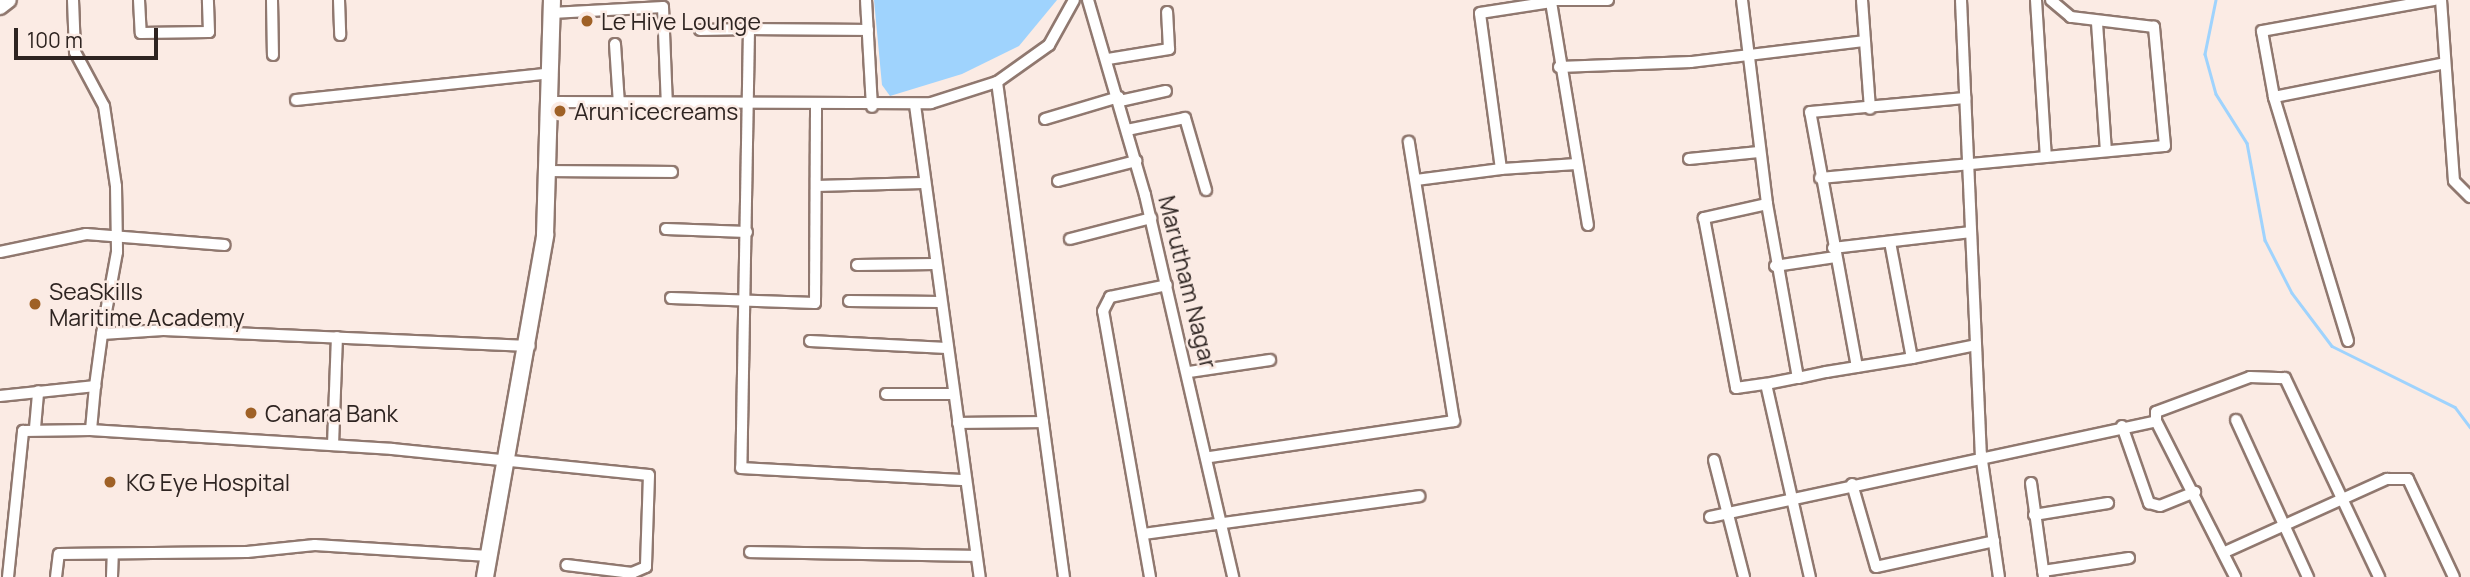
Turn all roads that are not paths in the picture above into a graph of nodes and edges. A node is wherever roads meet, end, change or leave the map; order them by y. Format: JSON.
{"nodes":[{"id":1,"x":9,"y":0,"type":"edge"},
{"id":2,"x":73,"y":0,"type":"edge"},
{"id":3,"x":139,"y":0,"type":"edge"},
{"id":4,"x":208,"y":0,"type":"edge"},
{"id":5,"x":271,"y":0,"type":"edge"},
{"id":6,"x":339,"y":0,"type":"edge"},
{"id":7,"x":866,"y":0,"type":"edge"},
{"id":8,"x":1074,"y":0,"type":"edge"},
{"id":9,"x":1088,"y":0,"type":"edge"},
{"id":10,"x":1608,"y":0,"type":"edge"},
{"id":11,"x":1742,"y":0,"type":"edge"},
{"id":12,"x":1862,"y":0,"type":"edge"},
{"id":13,"x":1961,"y":0,"type":"edge"},
{"id":14,"x":2036,"y":0,"type":"edge"},
{"id":15,"x":2051,"y":0,"type":"edge"},
{"id":16,"x":2434,"y":0,"type":"edge"},
{"id":17,"x":2441,"y":0,"type":"edge"},
{"id":18,"x":1551,"y":1,"type":"edge"},
{"id":19,"x":552,"y":6,"type":"edge"},
{"id":20,"x":0,"y":7,"type":"edge"},
{"id":21,"x":1167,"y":12,"type":"dead end"},
{"id":22,"x":2097,"y":23,"type":"junction"},
{"id":23,"x":749,"y":29,"type":"junction"},
{"id":24,"x":700,"y":30,"type":"dead end"},
{"id":25,"x":867,"y":30,"type":"junction"},
{"id":26,"x":340,"y":34,"type":"dead end"},
{"id":27,"x":1865,"y":41,"type":"junction"},
{"id":28,"x":615,"y":44,"type":"dead end"},
{"id":29,"x":273,"y":55,"type":"dead end"},
{"id":30,"x":1748,"y":56,"type":"junction"},
{"id":31,"x":1108,"y":60,"type":"junction"},
{"id":32,"x":2445,"y":63,"type":"junction"},
{"id":33,"x":1559,"y":67,"type":"junction"},
{"id":34,"x":552,"y":74,"type":"junction"},
{"id":35,"x":997,"y":82,"type":"junction"},
{"id":36,"x":1166,"y":91,"type":"dead end"},
{"id":37,"x":2274,"y":97,"type":"junction"},
{"id":38,"x":1965,"y":98,"type":"junction"},
{"id":39,"x":1119,"y":99,"type":"junction"},
{"id":40,"x":296,"y":100,"type":"dead end"},
{"id":41,"x":553,"y":102,"type":"junction"},
{"id":42,"x":619,"y":105,"type":"junction"},
{"id":43,"x":667,"y":105,"type":"junction"},
{"id":44,"x":915,"y":105,"type":"junction"},
{"id":45,"x":751,"y":106,"type":"junction"},
{"id":46,"x":816,"y":107,"type":"junction"},
{"id":47,"x":872,"y":107,"type":"junction"},
{"id":48,"x":1870,"y":109,"type":"junction"},
{"id":49,"x":1045,"y":119,"type":"dead end"},
{"id":50,"x":1128,"y":130,"type":"junction"},
{"id":51,"x":1409,"y":142,"type":"dead end"},
{"id":52,"x":2106,"y":151,"type":"junction"},
{"id":53,"x":1759,"y":152,"type":"junction"},
{"id":54,"x":2046,"y":157,"type":"junction"},
{"id":55,"x":1689,"y":159,"type":"dead end"},
{"id":56,"x":1136,"y":161,"type":"junction"},
{"id":57,"x":1575,"y":164,"type":"junction"},
{"id":58,"x":1968,"y":164,"type":"junction"},
{"id":59,"x":1500,"y":169,"type":"junction"},
{"id":60,"x":549,"y":172,"type":"junction"},
{"id":61,"x":672,"y":172,"type":"dead end"},
{"id":62,"x":1820,"y":178,"type":"junction"},
{"id":63,"x":1416,"y":180,"type":"junction"},
{"id":64,"x":1058,"y":181,"type":"dead end"},
{"id":65,"x":923,"y":183,"type":"junction"},
{"id":66,"x":816,"y":186,"type":"junction"},
{"id":67,"x":1206,"y":190,"type":"dead end"},
{"id":68,"x":2470,"y":197,"type":"edge"},
{"id":69,"x":1767,"y":204,"type":"junction"},
{"id":70,"x":1151,"y":218,"type":"junction"},
{"id":71,"x":1588,"y":225,"type":"dead end"},
{"id":72,"x":666,"y":229,"type":"dead end"},
{"id":73,"x":747,"y":232,"type":"junction"},
{"id":74,"x":1971,"y":232,"type":"junction"},
{"id":75,"x":117,"y":234,"type":"junction"},
{"id":76,"x":1070,"y":239,"type":"dead end"},
{"id":77,"x":1890,"y":242,"type":"junction"},
{"id":78,"x":225,"y":245,"type":"dead end"},
{"id":79,"x":0,"y":252,"type":"edge"},
{"id":80,"x":1834,"y":253,"type":"junction"},
{"id":81,"x":935,"y":264,"type":"junction"},
{"id":82,"x":857,"y":265,"type":"dead end"},
{"id":83,"x":1775,"y":267,"type":"junction"},
{"id":84,"x":1167,"y":285,"type":"junction"},
{"id":85,"x":671,"y":298,"type":"dead end"},
{"id":86,"x":745,"y":299,"type":"junction"},
{"id":87,"x":849,"y":300,"type":"dead end"},
{"id":88,"x":940,"y":302,"type":"junction"},
{"id":89,"x":102,"y":334,"type":"junction"},
{"id":90,"x":337,"y":337,"type":"junction"},
{"id":91,"x":810,"y":341,"type":"dead end"},
{"id":92,"x":2348,"y":341,"type":"dead end"},
{"id":93,"x":1976,"y":345,"type":"junction"},
{"id":94,"x":530,"y":346,"type":"junction"},
{"id":95,"x":947,"y":348,"type":"junction"},
{"id":96,"x":1912,"y":358,"type":"junction"},
{"id":97,"x":1270,"y":359,"type":"dead end"},
{"id":98,"x":1857,"y":367,"type":"junction"},
{"id":99,"x":1189,"y":372,"type":"junction"},
{"id":100,"x":1798,"y":377,"type":"junction"},
{"id":101,"x":1766,"y":384,"type":"junction"},
{"id":102,"x":95,"y":386,"type":"junction"},
{"id":103,"x":38,"y":391,"type":"junction"},
{"id":104,"x":886,"y":394,"type":"dead end"},
{"id":105,"x":954,"y":394,"type":"junction"},
{"id":106,"x":0,"y":396,"type":"edge"},
{"id":107,"x":2236,"y":420,"type":"dead end"},
{"id":108,"x":2157,"y":421,"type":"junction"},
{"id":109,"x":1043,"y":422,"type":"junction"},
{"id":110,"x":958,"y":423,"type":"junction"},
{"id":111,"x":2122,"y":426,"type":"junction"},
{"id":112,"x":35,"y":428,"type":"junction"},
{"id":113,"x":91,"y":430,"type":"junction"},
{"id":114,"x":333,"y":445,"type":"junction"},
{"id":115,"x":1981,"y":454,"type":"junction"},
{"id":116,"x":1210,"y":457,"type":"junction"},
{"id":117,"x":1714,"y":460,"type":"dead end"},
{"id":118,"x":508,"y":462,"type":"junction"},
{"id":119,"x":966,"y":480,"type":"junction"},
{"id":120,"x":2031,"y":483,"type":"dead end"},
{"id":121,"x":1852,"y":484,"type":"junction"},
{"id":122,"x":2195,"y":492,"type":"junction"},
{"id":123,"x":1419,"y":496,"type":"dead end"},
{"id":124,"x":1792,"y":498,"type":"junction"},
{"id":125,"x":2340,"y":500,"type":"junction"},
{"id":126,"x":2108,"y":503,"type":"dead end"},
{"id":127,"x":1727,"y":513,"type":"junction"},
{"id":128,"x":2034,"y":515,"type":"junction"},
{"id":129,"x":1710,"y":517,"type":"dead end"},
{"id":130,"x":2284,"y":523,"type":"junction"},
{"id":131,"x":1226,"y":525,"type":"junction"},
{"id":132,"x":1143,"y":534,"type":"junction"},
{"id":133,"x":1994,"y":541,"type":"junction"},
{"id":134,"x":750,"y":552,"type":"dead end"},
{"id":135,"x":2225,"y":552,"type":"junction"},
{"id":136,"x":113,"y":554,"type":"junction"},
{"id":137,"x":489,"y":556,"type":"junction"},
{"id":138,"x":976,"y":556,"type":"junction"},
{"id":139,"x":2129,"y":558,"type":"dead end"},
{"id":140,"x":566,"y":565,"type":"dead end"},
{"id":141,"x":1876,"y":572,"type":"edge"},
{"id":142,"x":2044,"y":574,"type":"edge"},
{"id":143,"x":8,"y":577,"type":"edge"},
{"id":144,"x":56,"y":577,"type":"edge"},
{"id":145,"x":112,"y":577,"type":"edge"},
{"id":146,"x":485,"y":577,"type":"edge"},
{"id":147,"x":980,"y":577,"type":"edge"},
{"id":148,"x":1064,"y":577,"type":"edge"},
{"id":149,"x":1150,"y":577,"type":"edge"},
{"id":150,"x":1233,"y":577,"type":"edge"},
{"id":151,"x":1744,"y":577,"type":"edge"},
{"id":152,"x":1810,"y":577,"type":"edge"},
{"id":153,"x":1999,"y":577,"type":"edge"},
{"id":154,"x":2235,"y":577,"type":"edge"},
{"id":155,"x":2308,"y":577,"type":"edge"},
{"id":156,"x":2379,"y":577,"type":"edge"},
{"id":157,"x":2454,"y":577,"type":"edge"}],
"edges":[{"from":1,"to":20,"type":"street"},
{"from":2,"to":75,"type":"street"},
{"from":3,"to":4,"type":"street"},
{"from":5,"to":29,"type":"street"},
{"from":6,"to":26,"type":"street"},
{"from":7,"to":25,"type":"street"},
{"from":8,"to":35,"type":"street"},
{"from":9,"to":31,"type":"street","name":"Marutham Nagar"},
{"from":10,"to":18,"type":"street"},
{"from":11,"to":30,"type":"street"},
{"from":12,"to":27,"type":"street"},
{"from":13,"to":38,"type":"street"},
{"from":14,"to":54,"type":"street"},
{"from":15,"to":22,"type":"street"},
{"from":16,"to":37,"type":"street"},
{"from":17,"to":32,"type":"street"},
{"from":18,"to":33,"type":"street"},
{"from":18,"to":59,"type":"street"},
{"from":19,"to":34,"type":"main road"},
{"from":19,"to":43,"type":"street"},
{"from":21,"to":31,"type":"street"},
{"from":22,"to":52,"type":"street"},
{"from":22,"to":52,"type":"street"},
{"from":23,"to":24,"type":"street"},
{"from":23,"to":25,"type":"street"},
{"from":23,"to":45,"type":"street"},
{"from":25,"to":47,"type":"street"},
{"from":27,"to":30,"type":"street"},
{"from":27,"to":48,"type":"street"},
{"from":28,"to":42,"type":"street"},
{"from":30,"to":33,"type":"street"},
{"from":30,"to":53,"type":"street"},
{"from":31,"to":39,"type":"street","name":"Marutham Nagar"},
{"from":32,"to":37,"type":"street"},
{"from":32,"to":68,"type":"street"},
{"from":33,"to":57,"type":"street"},
{"from":34,"to":40,"type":"street"},
{"from":34,"to":41,"type":"main road"},
{"from":35,"to":44,"type":"street"},
{"from":35,"to":109,"type":"street"},
{"from":36,"to":39,"type":"street"},
{"from":37,"to":92,"type":"street"},
{"from":38,"to":48,"type":"street"},
{"from":38,"to":58,"type":"street"},
{"from":39,"to":49,"type":"street"},
{"from":39,"to":50,"type":"street","name":"Marutham Nagar"},
{"from":41,"to":42,"type":"street"},
{"from":41,"to":60,"type":"main road"},
{"from":42,"to":43,"type":"street"},
{"from":43,"to":45,"type":"street"},
{"from":44,"to":47,"type":"street"},
{"from":44,"to":65,"type":"street"},
{"from":45,"to":46,"type":"street"},
{"from":45,"to":73,"type":"street"},
{"from":46,"to":47,"type":"street"},
{"from":46,"to":66,"type":"street"},
{"from":48,"to":62,"type":"street"},
{"from":50,"to":56,"type":"street","name":"Marutham Nagar"},
{"from":50,"to":67,"type":"street"},
{"from":51,"to":63,"type":"street"},
{"from":52,"to":54,"type":"street"},
{"from":53,"to":55,"type":"street"},
{"from":53,"to":69,"type":"street"},
{"from":54,"to":58,"type":"street"},
{"from":56,"to":64,"type":"street"},
{"from":56,"to":70,"type":"street","name":"Marutham Nagar"},
{"from":57,"to":59,"type":"street"},
{"from":57,"to":71,"type":"street"},
{"from":58,"to":62,"type":"street"},
{"from":58,"to":74,"type":"street"},
{"from":59,"to":63,"type":"street"},
{"from":60,"to":61,"type":"street"},
{"from":60,"to":94,"type":"main road"},
{"from":62,"to":80,"type":"street"},
{"from":63,"to":116,"type":"street"},
{"from":65,"to":66,"type":"street"},
{"from":65,"to":81,"type":"street"},
{"from":66,"to":86,"type":"street"},
{"from":69,"to":83,"type":"street"},
{"from":69,"to":101,"type":"street"},
{"from":70,"to":76,"type":"street"},
{"from":70,"to":84,"type":"street","name":"Marutham Nagar"},
{"from":72,"to":73,"type":"street"},
{"from":73,"to":86,"type":"street"},
{"from":74,"to":77,"type":"street"},
{"from":74,"to":93,"type":"street"},
{"from":75,"to":78,"type":"street"},
{"from":75,"to":79,"type":"street"},
{"from":75,"to":89,"type":"street"},
{"from":77,"to":80,"type":"street"},
{"from":77,"to":96,"type":"street"},
{"from":80,"to":83,"type":"street"},
{"from":80,"to":98,"type":"street"},
{"from":81,"to":82,"type":"street"},
{"from":81,"to":88,"type":"street"},
{"from":83,"to":100,"type":"street"},
{"from":84,"to":99,"type":"street","name":"Marutham Nagar"},
{"from":84,"to":132,"type":"street"},
{"from":85,"to":86,"type":"street"},
{"from":86,"to":119,"type":"street"},
{"from":87,"to":88,"type":"street"},
{"from":88,"to":95,"type":"street"},
{"from":89,"to":90,"type":"street"},
{"from":89,"to":102,"type":"street"},
{"from":90,"to":94,"type":"street"},
{"from":90,"to":114,"type":"street"},
{"from":91,"to":95,"type":"street"},
{"from":93,"to":96,"type":"street"},
{"from":93,"to":115,"type":"street"},
{"from":94,"to":118,"type":"main road"},
{"from":95,"to":105,"type":"street"},
{"from":96,"to":98,"type":"street"},
{"from":97,"to":99,"type":"street"},
{"from":98,"to":100,"type":"street"},
{"from":99,"to":116,"type":"street","name":"Marutham Nagar"},
{"from":100,"to":101,"type":"street"},
{"from":101,"to":124,"type":"street"},
{"from":102,"to":103,"type":"street"},
{"from":102,"to":113,"type":"street"},
{"from":103,"to":106,"type":"street"},
{"from":103,"to":112,"type":"street"},
{"from":104,"to":105,"type":"street"},
{"from":105,"to":110,"type":"street"},
{"from":107,"to":130,"type":"street"},
{"from":108,"to":111,"type":"street"},
{"from":108,"to":122,"type":"street"},
{"from":108,"to":125,"type":"street"},
{"from":109,"to":110,"type":"street"},
{"from":109,"to":148,"type":"street"},
{"from":110,"to":119,"type":"street"},
{"from":111,"to":115,"type":"street"},
{"from":111,"to":122,"type":"street"},
{"from":112,"to":113,"type":"street"},
{"from":112,"to":143,"type":"street"},
{"from":113,"to":114,"type":"street"},
{"from":114,"to":118,"type":"street"},
{"from":115,"to":121,"type":"street"},
{"from":115,"to":133,"type":"street"},
{"from":116,"to":131,"type":"street","name":"Marutham Nagar"},
{"from":117,"to":127,"type":"street"},
{"from":118,"to":137,"type":"main road"},
{"from":118,"to":140,"type":"street"},
{"from":119,"to":138,"type":"street"},
{"from":120,"to":128,"type":"street"},
{"from":121,"to":124,"type":"street"},
{"from":121,"to":141,"type":"street"},
{"from":122,"to":135,"type":"street"},
{"from":123,"to":131,"type":"street"},
{"from":124,"to":127,"type":"street"},
{"from":124,"to":152,"type":"street"},
{"from":125,"to":130,"type":"street"},
{"from":125,"to":156,"type":"street"},
{"from":125,"to":157,"type":"street"},
{"from":126,"to":128,"type":"street"},
{"from":127,"to":129,"type":"street"},
{"from":127,"to":151,"type":"street"},
{"from":128,"to":142,"type":"street"},
{"from":130,"to":135,"type":"street"},
{"from":130,"to":155,"type":"street"},
{"from":131,"to":132,"type":"street"},
{"from":131,"to":150,"type":"street","name":"Marutham Nagar"},
{"from":132,"to":149,"type":"street"},
{"from":133,"to":141,"type":"street"},
{"from":133,"to":153,"type":"street"},
{"from":134,"to":138,"type":"street"},
{"from":135,"to":154,"type":"street"},
{"from":136,"to":137,"type":"street"},
{"from":136,"to":144,"type":"street"},
{"from":136,"to":145,"type":"street"},
{"from":137,"to":146,"type":"main road"},
{"from":138,"to":147,"type":"street"},
{"from":139,"to":142,"type":"street"}]}
